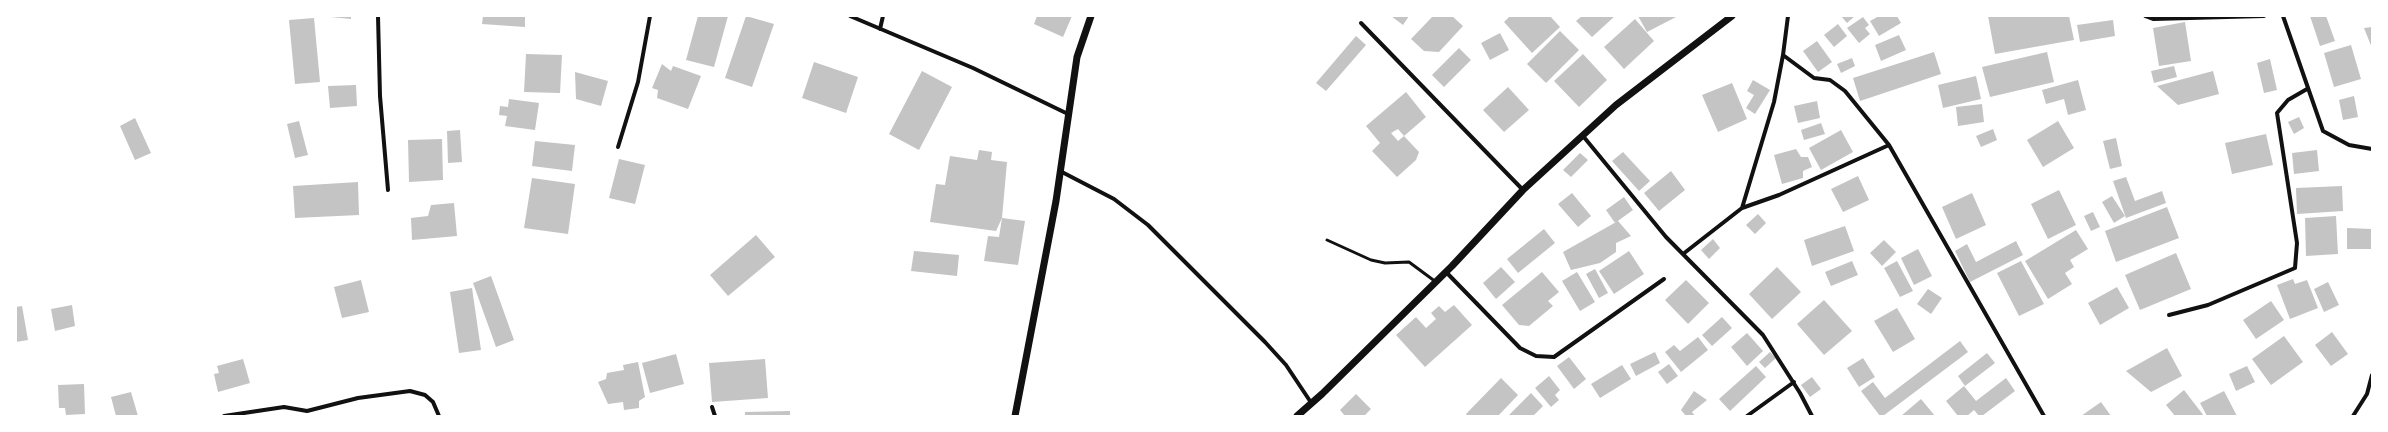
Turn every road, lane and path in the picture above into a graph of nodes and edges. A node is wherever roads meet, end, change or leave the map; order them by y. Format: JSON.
{"nodes":[{"id":1,"x":378,"y":16,"type":"edge"},
{"id":2,"x":650,"y":16,"type":"edge"},
{"id":3,"x":850,"y":16,"type":"edge"},
{"id":4,"x":883,"y":16,"type":"edge"},
{"id":5,"x":1091,"y":16,"type":"edge"},
{"id":6,"x":1732,"y":16,"type":"edge"},
{"id":7,"x":1788,"y":16,"type":"edge"},
{"id":8,"x":2145,"y":16,"type":"edge"},
{"id":9,"x":2264,"y":16,"type":"edge"},
{"id":10,"x":2283,"y":16,"type":"edge"},
{"id":11,"x":1361,"y":23,"type":"dead end"},
{"id":12,"x":880,"y":29,"type":"junction"},
{"id":13,"x":1783,"y":55,"type":"junction"},
{"id":14,"x":2307,"y":89,"type":"junction"},
{"id":15,"x":1068,"y":114,"type":"junction"},
{"id":16,"x":1583,"y":136,"type":"junction"},
{"id":17,"x":1888,"y":144,"type":"junction"},
{"id":18,"x":618,"y":147,"type":"dead end"},
{"id":19,"x":2372,"y":149,"type":"edge"},
{"id":20,"x":1060,"y":171,"type":"junction"},
{"id":21,"x":388,"y":190,"type":"dead end"},
{"id":22,"x":1523,"y":190,"type":"junction"},
{"id":23,"x":1742,"y":208,"type":"junction"},
{"id":24,"x":1327,"y":240,"type":"dead end"},
{"id":25,"x":1683,"y":254,"type":"junction"},
{"id":26,"x":1446,"y":272,"type":"junction"},
{"id":27,"x":1664,"y":279,"type":"dead end"},
{"id":28,"x":1436,"y":282,"type":"junction"},
{"id":29,"x":2169,"y":315,"type":"dead end"},
{"id":30,"x":2372,"y":375,"type":"edge"},
{"id":31,"x":1794,"y":382,"type":"junction"},
{"id":32,"x":1312,"y":404,"type":"junction"},
{"id":33,"x":712,"y":407,"type":"dead end"},
{"id":34,"x":307,"y":414,"type":"edge"},
{"id":35,"x":224,"y":416,"type":"edge"},
{"id":36,"x":439,"y":416,"type":"edge"},
{"id":37,"x":715,"y":416,"type":"edge"},
{"id":38,"x":1015,"y":416,"type":"edge"},
{"id":39,"x":1297,"y":416,"type":"edge"},
{"id":40,"x":1747,"y":416,"type":"edge"},
{"id":41,"x":1812,"y":416,"type":"edge"},
{"id":42,"x":2044,"y":416,"type":"edge"},
{"id":43,"x":2353,"y":416,"type":"edge"}],
"edges":[{"from":1,"to":21,"type":"street"},
{"from":2,"to":18,"type":"street"},
{"from":3,"to":12,"type":"street"},
{"from":4,"to":12,"type":"street"},
{"from":5,"to":15,"type":"street"},
{"from":6,"to":16,"type":"street"},
{"from":7,"to":13,"type":"street"},
{"from":8,"to":9,"type":"street"},
{"from":10,"to":14,"type":"street"},
{"from":11,"to":22,"type":"street"},
{"from":12,"to":15,"type":"street"},
{"from":13,"to":17,"type":"street"},
{"from":13,"to":23,"type":"street"},
{"from":14,"to":19,"type":"street"},
{"from":14,"to":29,"type":"street"},
{"from":15,"to":20,"type":"street"},
{"from":16,"to":22,"type":"street"},
{"from":16,"to":25,"type":"street"},
{"from":17,"to":23,"type":"street"},
{"from":17,"to":42,"type":"street"},
{"from":20,"to":32,"type":"street"},
{"from":20,"to":38,"type":"street"},
{"from":22,"to":26,"type":"street"},
{"from":23,"to":25,"type":"street"},
{"from":24,"to":28,"type":"lane"},
{"from":25,"to":31,"type":"street"},
{"from":26,"to":27,"type":"street"},
{"from":26,"to":28,"type":"street"},
{"from":28,"to":32,"type":"street"},
{"from":30,"to":43,"type":"street"},
{"from":31,"to":40,"type":"street"},
{"from":31,"to":41,"type":"street"},
{"from":32,"to":39,"type":"street"},
{"from":33,"to":37,"type":"street"},
{"from":34,"to":35,"type":"street"},
{"from":34,"to":36,"type":"street"}]}
